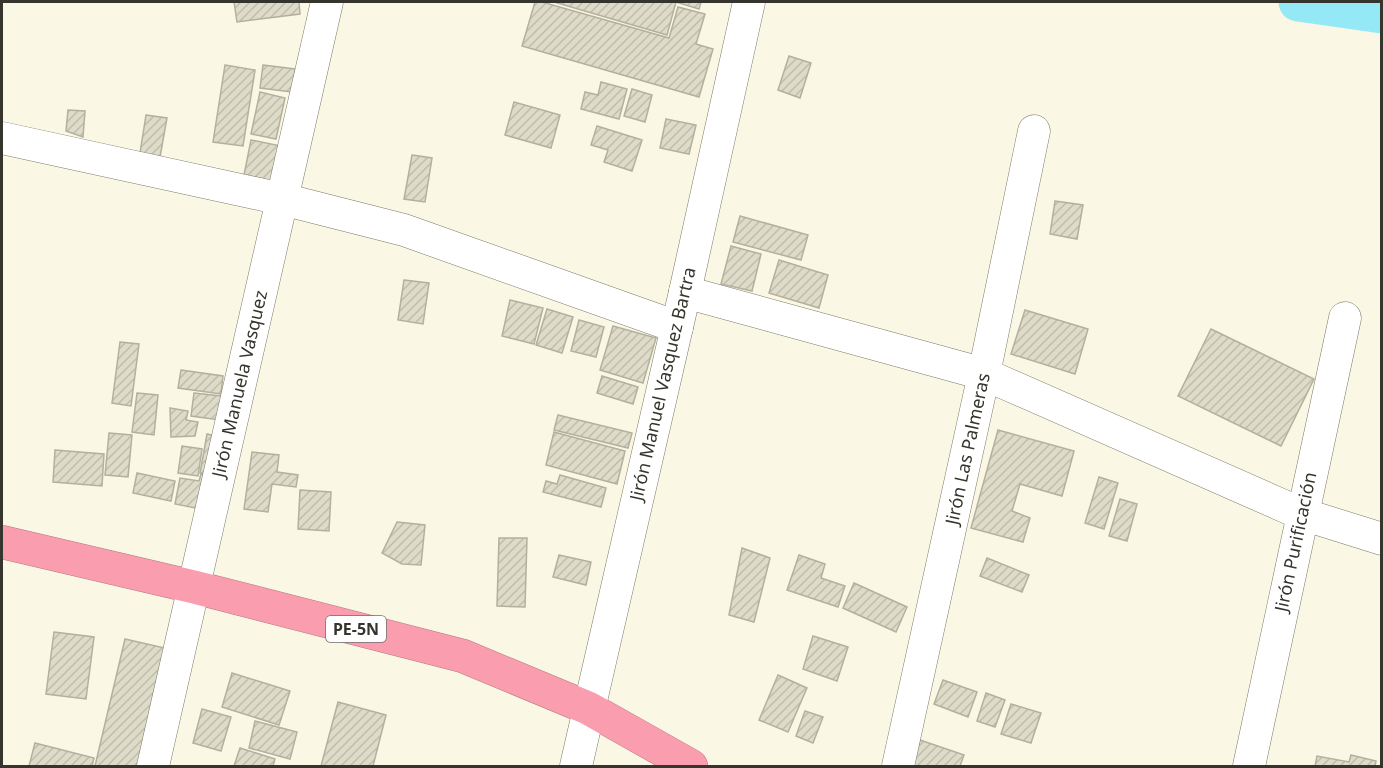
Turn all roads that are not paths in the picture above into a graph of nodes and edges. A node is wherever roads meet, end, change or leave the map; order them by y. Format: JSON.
{"nodes":[{"id":1,"x":327,"y":2,"type":"edge"},
{"id":2,"x":749,"y":2,"type":"edge"},
{"id":3,"x":1034,"y":131,"type":"dead end"},
{"id":4,"x":2,"y":138,"type":"edge"},
{"id":5,"x":282,"y":199,"type":"junction"},
{"id":6,"x":685,"y":292,"type":"junction"},
{"id":7,"x":1345,"y":318,"type":"dead end"},
{"id":8,"x":677,"y":327,"type":"junction"},
{"id":9,"x":984,"y":374,"type":"junction"},
{"id":10,"x":1302,"y":514,"type":"junction"},
{"id":11,"x":1382,"y":539,"type":"edge"},
{"id":12,"x":2,"y":542,"type":"edge"},
{"id":13,"x":194,"y":587,"type":"junction"},
{"id":14,"x":588,"y":708,"type":"junction"},
{"id":15,"x":153,"y":766,"type":"edge"},
{"id":16,"x":576,"y":766,"type":"edge"},
{"id":17,"x":691,"y":766,"type":"edge"},
{"id":18,"x":898,"y":766,"type":"edge"},
{"id":19,"x":1249,"y":766,"type":"edge"}],
"edges":[{"from":1,"to":5,"type":"street","name":"Jirón Manuela Vasquez"},
{"from":2,"to":6,"type":"street","name":"Jirón Manuel Vasquez Bartra"},
{"from":3,"to":9,"type":"street","name":"Jirón Las Palmeras"},
{"from":4,"to":5,"type":"street"},
{"from":5,"to":8,"type":"street"},
{"from":5,"to":13,"type":"street","name":"Jirón Manuela Vasquez"},
{"from":6,"to":8,"type":"street","name":"Jirón Manuel Vasquez Bartra"},
{"from":6,"to":9,"type":"street"},
{"from":7,"to":10,"type":"street","name":"Jirón Purificación"},
{"from":8,"to":14,"type":"street","name":"Jirón Manuel Vasquez Bartra"},
{"from":9,"to":10,"type":"street"},
{"from":9,"to":18,"type":"street","name":"Jirón Las Palmeras"},
{"from":10,"to":11,"type":"street"},
{"from":10,"to":19,"type":"street","name":"Jirón Purificación"},
{"from":12,"to":13,"type":"highway","number":"PE-5N"},
{"from":13,"to":14,"type":"highway","number":"PE-5N"},
{"from":13,"to":15,"type":"street","name":"Jirón Manuela Vasquez"},
{"from":14,"to":16,"type":"street","name":"Jirón Manuel Vasquez Bartra"},
{"from":14,"to":17,"type":"highway","number":"PE-5N"}]}
